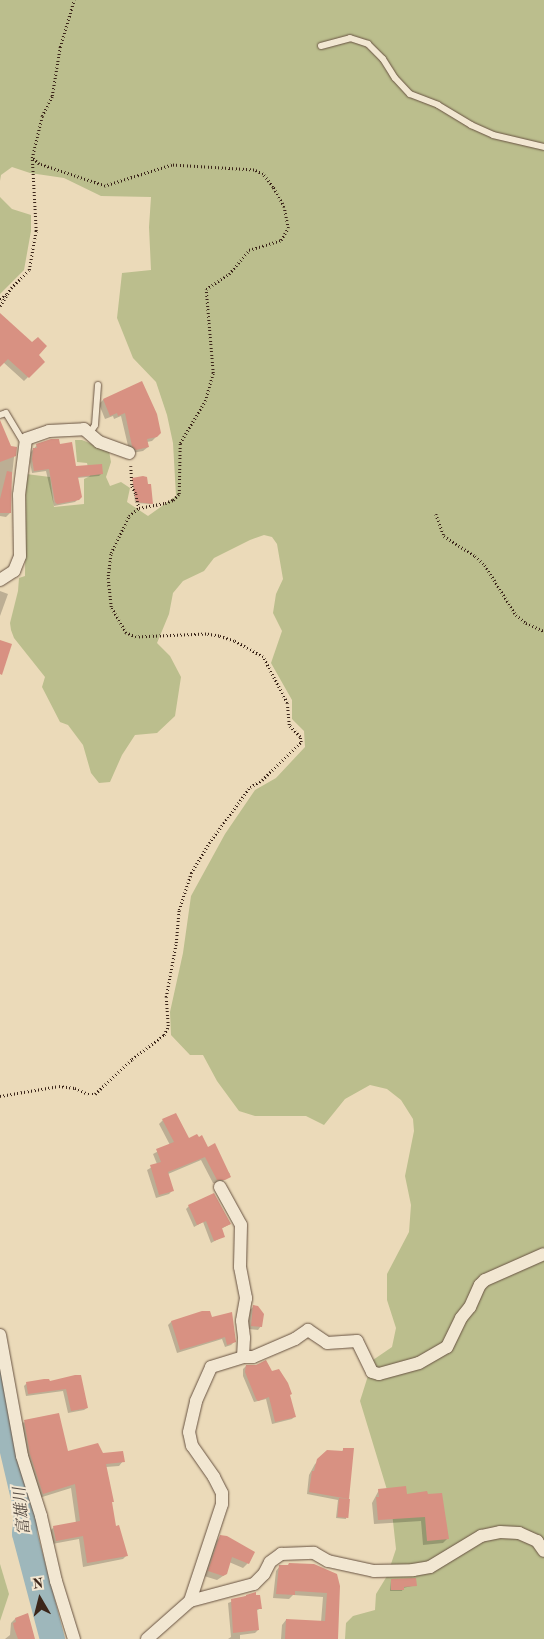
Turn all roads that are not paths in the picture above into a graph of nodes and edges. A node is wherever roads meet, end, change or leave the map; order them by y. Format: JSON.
{"nodes":[{"id":1,"x":321,"y":46,"type":"dead end"},
{"id":2,"x":544,"y":147,"type":"edge"},
{"id":3,"x":98,"y":384,"type":"dead end"},
{"id":4,"x":0,"y":415,"type":"edge"},
{"id":5,"x":90,"y":433,"type":"junction"},
{"id":6,"x":25,"y":444,"type":"junction"},
{"id":7,"x":129,"y":453,"type":"road end"},
{"id":8,"x":0,"y":580,"type":"edge"},
{"id":9,"x":220,"y":1187,"type":"dead end"},
{"id":10,"x":544,"y":1254,"type":"edge"},
{"id":11,"x":0,"y":1335,"type":"edge"},
{"id":12,"x":243,"y":1357,"type":"junction"},
{"id":13,"x":5,"y":1403,"type":"edge"},
{"id":14,"x":544,"y":1551,"type":"edge"},
{"id":15,"x":190,"y":1601,"type":"junction"},
{"id":16,"x":74,"y":1639,"type":"edge"},
{"id":17,"x":147,"y":1639,"type":"edge"}],
"edges":[{"from":1,"to":2,"type":"lane"},
{"from":3,"to":5,"type":"lane"},
{"from":4,"to":6,"type":"lane"},
{"from":5,"to":6,"type":"street"},
{"from":5,"to":7,"type":"street"},
{"from":6,"to":8,"type":"street"},
{"from":9,"to":12,"type":"street"},
{"from":10,"to":12,"type":"street"},
{"from":11,"to":13,"type":"street"},
{"from":12,"to":15,"type":"street"},
{"from":13,"to":16,"type":"street"},
{"from":14,"to":15,"type":"street"},
{"from":15,"to":17,"type":"street"}]}
